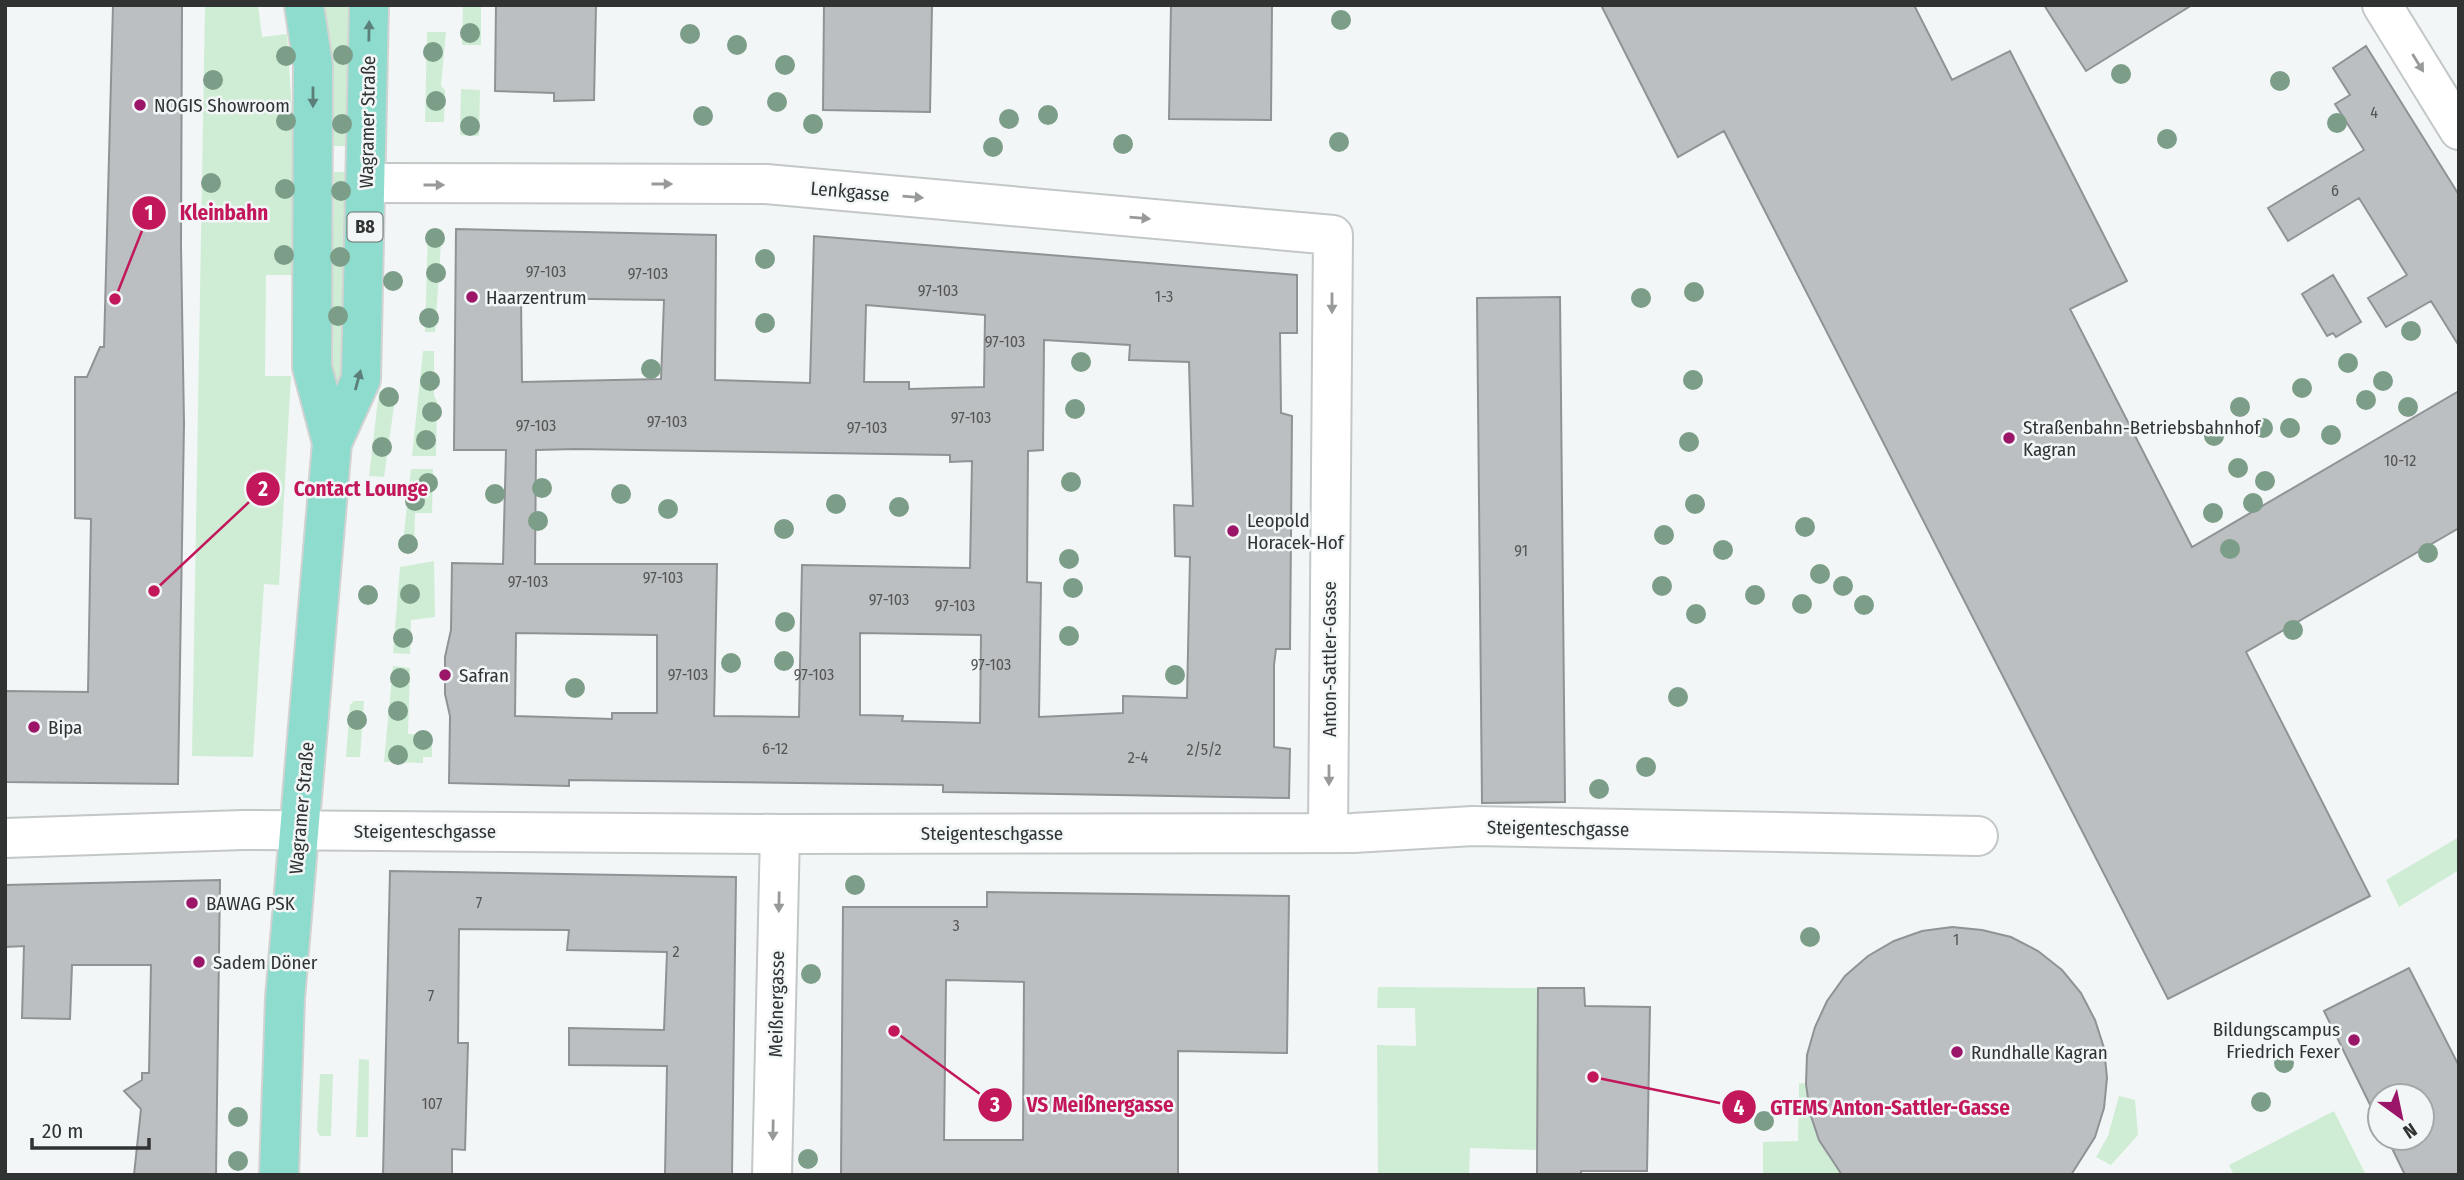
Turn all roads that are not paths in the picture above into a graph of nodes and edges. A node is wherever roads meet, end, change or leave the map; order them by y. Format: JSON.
{"nodes":[{"id":1,"x":303,"y":5,"type":"edge"},
{"id":2,"x":369,"y":5,"type":"edge"},
{"id":3,"x":2382,"y":5,"type":"edge"},
{"id":4,"x":2459,"y":130,"type":"edge"},
{"id":5,"x":366,"y":183,"type":"junction"},
{"id":6,"x":1332,"y":235,"type":"joint"},
{"id":7,"x":332,"y":443,"type":"junction"},
{"id":8,"x":299,"y":830,"type":"junction"},
{"id":9,"x":1328,"y":832,"type":"junction"},
{"id":10,"x":780,"y":834,"type":"junction"},
{"id":11,"x":1978,"y":836,"type":"dead end"},
{"id":12,"x":5,"y":838,"type":"edge"},
{"id":13,"x":279,"y":1175,"type":"edge"},
{"id":14,"x":772,"y":1175,"type":"edge"}],
"edges":[{"from":1,"to":7,"type":"main road","name":"Wagramer Straße","number":"B8","one_way":true},
{"from":5,"to":2,"type":"main road","name":"Wagramer Straße","number":"B8","one_way":true},
{"from":3,"to":4,"type":"street","one_way":true},
{"from":5,"to":6,"type":"street","name":"Lenkgasse","one_way":true},
{"from":7,"to":5,"type":"main road","name":"Wagramer Straße","number":"B8","one_way":true},
{"from":6,"to":9,"type":"street","name":"Anton-Sattler-Gasse","one_way":true},
{"from":7,"to":8,"type":"main road","name":"Wagramer Straße","number":"B8"},
{"from":8,"to":10,"type":"street","name":"Steigenteschgasse"},
{"from":8,"to":12,"type":"street","name":"Steigenteschgasse"},
{"from":8,"to":13,"type":"main road","name":"Wagramer Straße","number":"B8"},
{"from":9,"to":10,"type":"street","name":"Steigenteschgasse"},
{"from":9,"to":11,"type":"street","name":"Steigenteschgasse"},
{"from":10,"to":14,"type":"street","name":"Meißnergasse","one_way":true}]}
